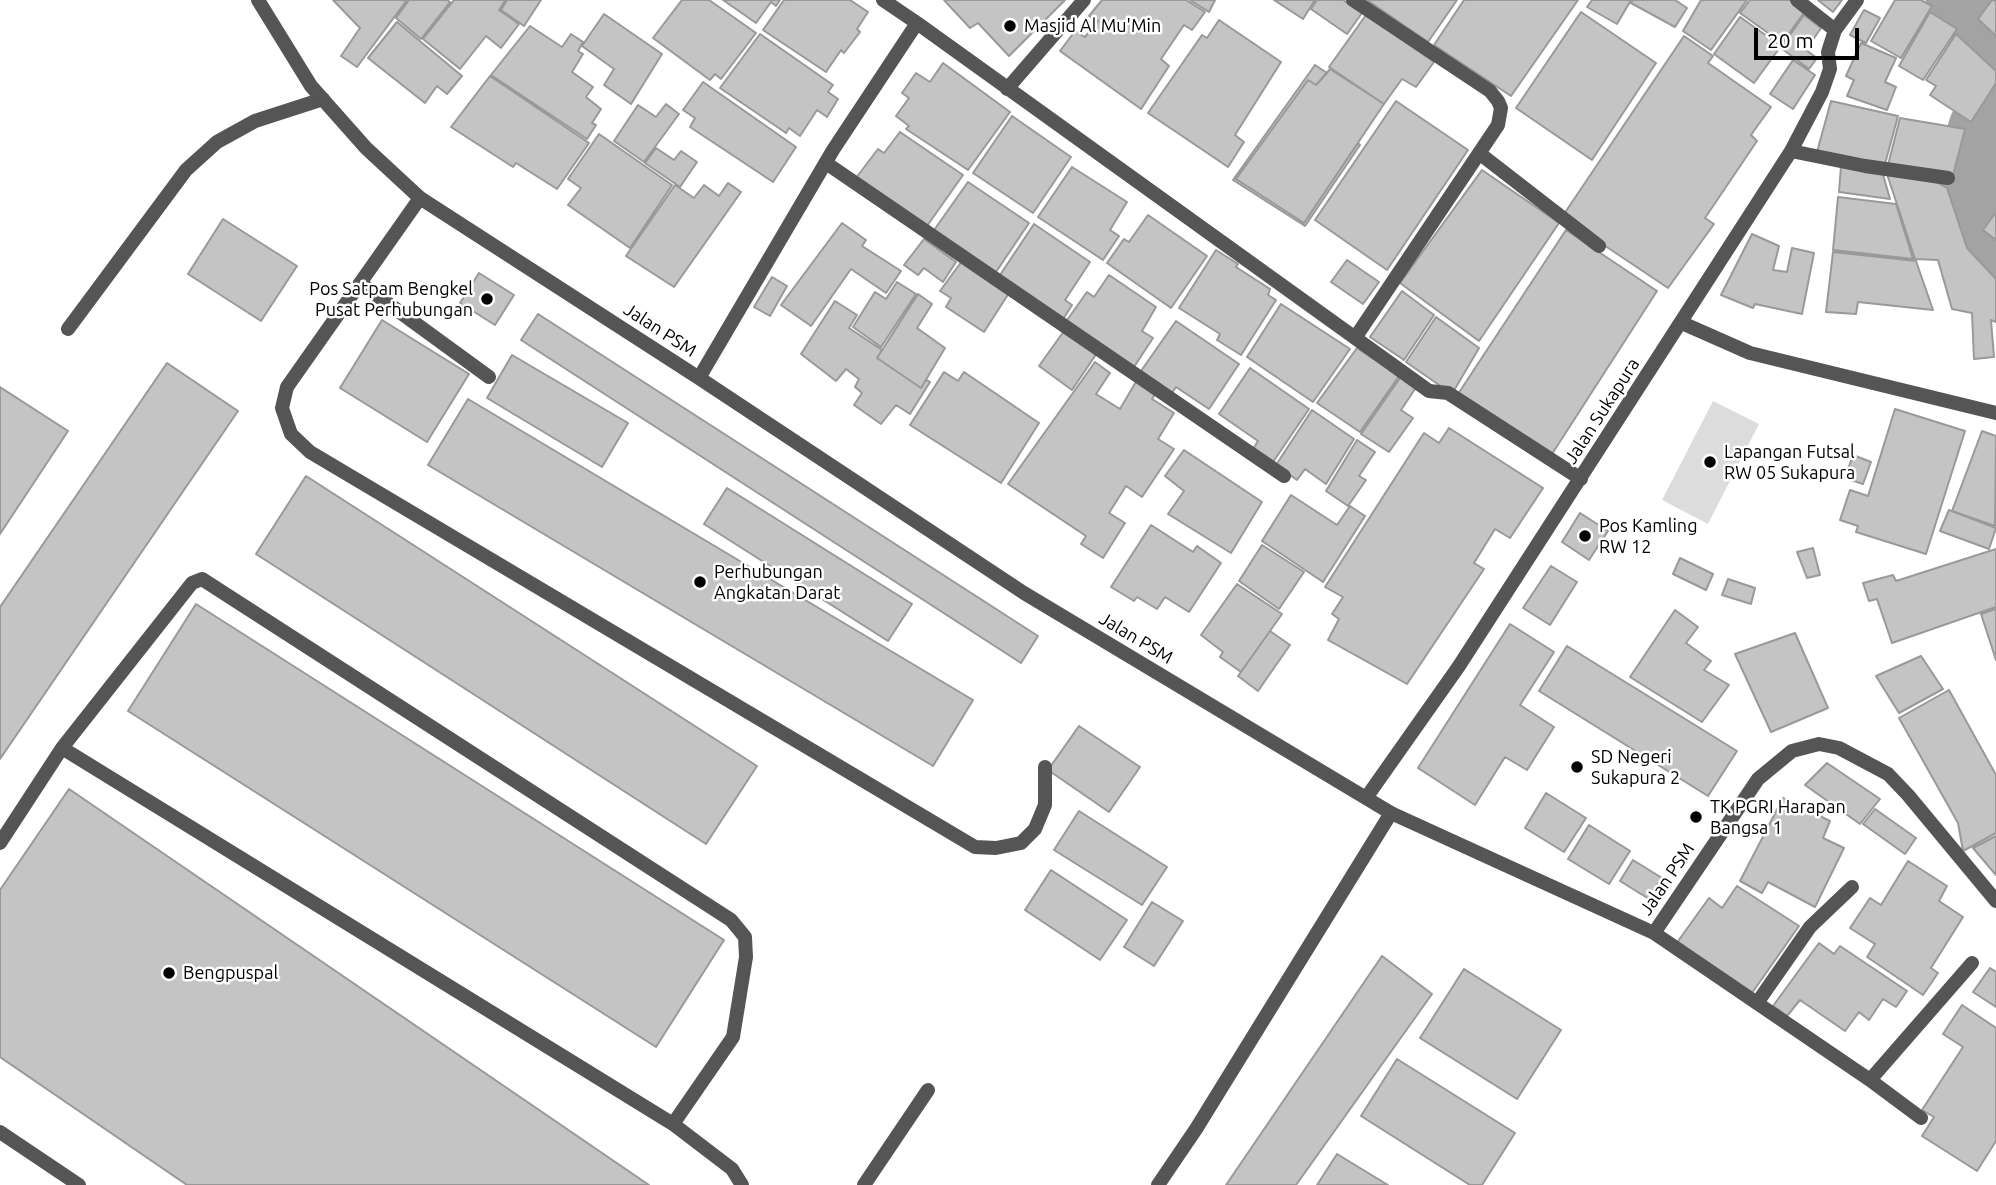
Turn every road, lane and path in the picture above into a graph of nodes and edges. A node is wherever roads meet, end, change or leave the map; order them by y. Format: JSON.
{"nodes":[{"id":1,"x":258,"y":0,"type":"edge"},
{"id":2,"x":883,"y":0,"type":"edge"},
{"id":3,"x":1084,"y":0,"type":"edge"},
{"id":4,"x":1353,"y":0,"type":"edge"},
{"id":5,"x":1797,"y":0,"type":"edge"},
{"id":6,"x":1857,"y":0,"type":"edge"},
{"id":7,"x":917,"y":23,"type":"junction"},
{"id":8,"x":1835,"y":30,"type":"junction"},
{"id":9,"x":1007,"y":89,"type":"junction"},
{"id":10,"x":323,"y":99,"type":"junction"},
{"id":11,"x":1791,"y":151,"type":"junction"},
{"id":12,"x":1479,"y":153,"type":"junction"},
{"id":13,"x":826,"y":163,"type":"junction"},
{"id":14,"x":1948,"y":178,"type":"dead end"},
{"id":15,"x":420,"y":198,"type":"junction"},
{"id":16,"x":1599,"y":246,"type":"dead end"},
{"id":17,"x":360,"y":283,"type":"junction"},
{"id":18,"x":1682,"y":323,"type":"junction"},
{"id":19,"x":68,"y":329,"type":"dead end"},
{"id":20,"x":1355,"y":338,"type":"junction"},
{"id":21,"x":489,"y":376,"type":"dead end"},
{"id":22,"x":699,"y":378,"type":"junction"},
{"id":23,"x":1996,"y":413,"type":"edge"},
{"id":24,"x":1284,"y":476,"type":"dead end"},
{"id":25,"x":1581,"y":479,"type":"junction"},
{"id":26,"x":62,"y":748,"type":"junction"},
{"id":27,"x":1045,"y":767,"type":"dead end"},
{"id":28,"x":1366,"y":798,"type":"junction"},
{"id":29,"x":1391,"y":813,"type":"junction"},
{"id":30,"x":0,"y":843,"type":"edge"},
{"id":31,"x":1852,"y":887,"type":"dead end"},
{"id":32,"x":1996,"y":901,"type":"edge"},
{"id":33,"x":1654,"y":933,"type":"junction"},
{"id":34,"x":1972,"y":963,"type":"dead end"},
{"id":35,"x":1757,"y":1003,"type":"junction"},
{"id":36,"x":1871,"y":1080,"type":"junction"},
{"id":37,"x":928,"y":1090,"type":"dead end"},
{"id":38,"x":1921,"y":1118,"type":"dead end"},
{"id":39,"x":673,"y":1124,"type":"junction"},
{"id":40,"x":0,"y":1132,"type":"edge"},
{"id":41,"x":79,"y":1185,"type":"edge"},
{"id":42,"x":742,"y":1185,"type":"edge"},
{"id":43,"x":864,"y":1185,"type":"edge"},
{"id":44,"x":1158,"y":1185,"type":"edge"}],
"edges":[{"from":1,"to":10,"type":"street","name":"Jalan PSM"},
{"from":2,"to":7,"type":"street"},
{"from":3,"to":9,"type":"street"},
{"from":4,"to":12,"type":"street"},
{"from":5,"to":8,"type":"street"},
{"from":6,"to":8,"type":"street"},
{"from":7,"to":9,"type":"street"},
{"from":7,"to":13,"type":"street"},
{"from":8,"to":11,"type":"street","name":"Jalan Sukapura"},
{"from":9,"to":20,"type":"street"},
{"from":10,"to":15,"type":"street","name":"Jalan PSM"},
{"from":10,"to":19,"type":"street"},
{"from":11,"to":14,"type":"street"},
{"from":11,"to":18,"type":"street","name":"Jalan Sukapura"},
{"from":12,"to":16,"type":"street"},
{"from":12,"to":20,"type":"street"},
{"from":13,"to":22,"type":"street"},
{"from":13,"to":24,"type":"street"},
{"from":15,"to":17,"type":"street"},
{"from":15,"to":22,"type":"street","name":"Jalan PSM"},
{"from":17,"to":21,"type":"street"},
{"from":17,"to":27,"type":"street"},
{"from":18,"to":23,"type":"street"},
{"from":18,"to":25,"type":"street","name":"Jalan Sukapura"},
{"from":20,"to":25,"type":"street"},
{"from":22,"to":28,"type":"street","name":"Jalan PSM"},
{"from":25,"to":28,"type":"street","name":"Jalan Sukapura"},
{"from":26,"to":30,"type":"street"},
{"from":26,"to":39,"type":"street"},
{"from":26,"to":39,"type":"street"},
{"from":28,"to":29,"type":"street","name":"Jalan PSM"},
{"from":29,"to":33,"type":"street","name":"Jalan PSM"},
{"from":29,"to":44,"type":"street"},
{"from":31,"to":35,"type":"street"},
{"from":32,"to":33,"type":"street","name":"Jalan PSM"},
{"from":33,"to":35,"type":"street"},
{"from":34,"to":36,"type":"street"},
{"from":35,"to":36,"type":"street"},
{"from":36,"to":38,"type":"street"},
{"from":37,"to":43,"type":"street"},
{"from":39,"to":42,"type":"street"},
{"from":40,"to":41,"type":"street"}]}
